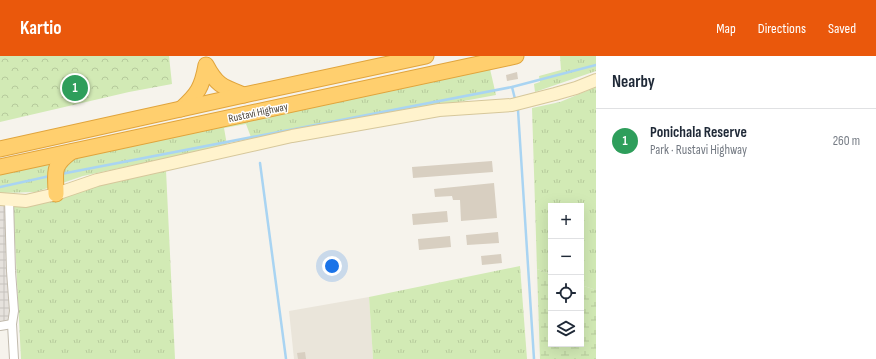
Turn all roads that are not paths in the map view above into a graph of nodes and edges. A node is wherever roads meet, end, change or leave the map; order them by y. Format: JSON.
{"nodes":[{"id":1,"x":426,"y":56,"type":"edge"},
{"id":2,"x":516,"y":56,"type":"edge"},
{"id":3,"x":205,"y":60,"type":"edge"},
{"id":4,"x":596,"y":80,"type":"edge"},
{"id":5,"x":244,"y":95,"type":"junction"},
{"id":6,"x":180,"y":109,"type":"junction"},
{"id":7,"x":0,"y":149,"type":"edge"},
{"id":8,"x":71,"y":152,"type":"junction"},
{"id":9,"x":32,"y":161,"type":"junction"},
{"id":10,"x":0,"y":167,"type":"edge"},
{"id":11,"x":56,"y":183,"type":"junction"},
{"id":12,"x":5,"y":199,"type":"edge"},
{"id":13,"x":12,"y":324,"type":"junction"},
{"id":14,"x":0,"y":326,"type":"edge"},
{"id":15,"x":14,"y":359,"type":"edge"}],
"edges":[{"from":1,"to":5,"type":"highway","name":"Rustavi Highway"},
{"from":2,"to":8,"type":"highway","name":"Rustavi Highway"},
{"from":3,"to":5,"type":"highway"},
{"from":3,"to":6,"type":"highway"},
{"from":4,"to":11,"type":"street"},
{"from":5,"to":6,"type":"highway","name":"Rustavi Highway"},
{"from":6,"to":7,"type":"highway","name":"Rustavi Highway"},
{"from":8,"to":9,"type":"highway","name":"Rustavi Highway"},
{"from":8,"to":11,"type":"highway"},
{"from":9,"to":10,"type":"highway","name":"Rustavi Highway"},
{"from":9,"to":11,"type":"highway"},
{"from":11,"to":12,"type":"street"},
{"from":12,"to":13,"type":"street"},
{"from":13,"to":14,"type":"street"},
{"from":13,"to":15,"type":"street"}]}
